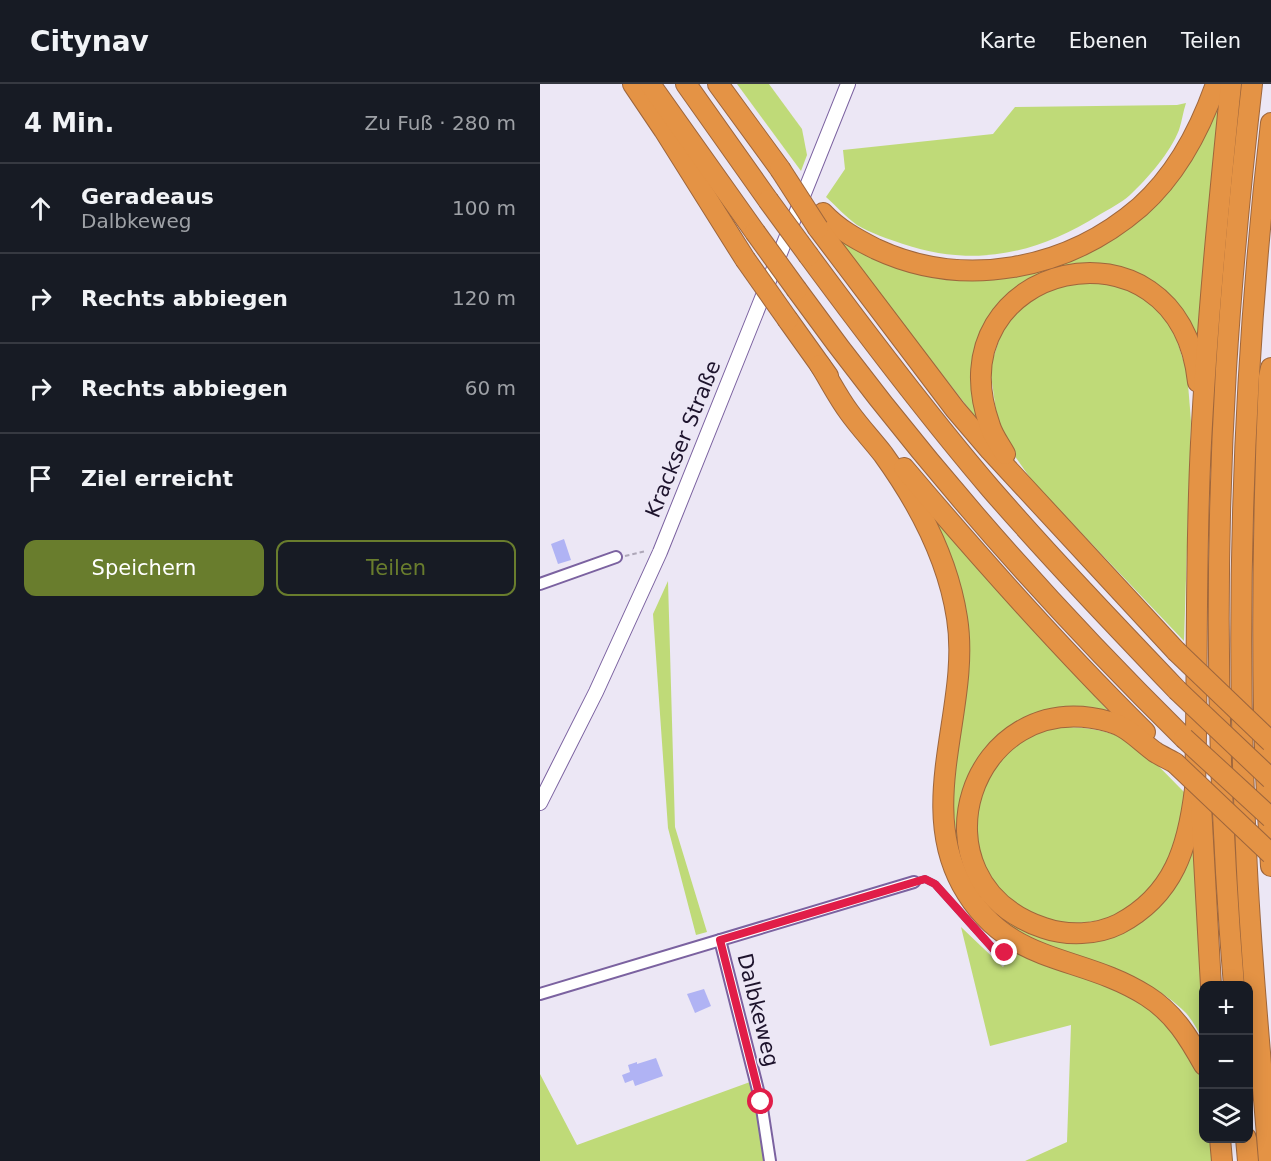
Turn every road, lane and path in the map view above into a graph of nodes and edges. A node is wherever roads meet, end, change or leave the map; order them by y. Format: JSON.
{"nodes":[{"id":1,"x":633,"y":84,"type":"edge"},
{"id":2,"x":650,"y":84,"type":"edge"},
{"id":3,"x":686,"y":84,"type":"edge"},
{"id":4,"x":718,"y":84,"type":"edge"},
{"id":5,"x":848,"y":84,"type":"edge"},
{"id":6,"x":1216,"y":84,"type":"edge"},
{"id":7,"x":1231,"y":84,"type":"edge"},
{"id":8,"x":1252,"y":84,"type":"edge"},
{"id":9,"x":1271,"y":123,"type":"edge"},
{"id":10,"x":821,"y":221,"type":"junction"},
{"id":11,"x":820,"y":365,"type":"junction"},
{"id":12,"x":1271,"y":368,"type":"edge"},
{"id":13,"x":1201,"y":441,"type":"junction"},
{"id":14,"x":1023,"y":485,"type":"junction"},
{"id":15,"x":651,"y":550,"type":"dead end"},
{"id":16,"x":616,"y":557,"type":"joint"},
{"id":17,"x":540,"y":584,"type":"edge"},
{"id":18,"x":1271,"y":722,"type":"edge"},
{"id":19,"x":1190,"y":731,"type":"junction"},
{"id":20,"x":1271,"y":742,"type":"edge"},
{"id":21,"x":1175,"y":763,"type":"junction"},
{"id":22,"x":1269,"y":783,"type":"edge"},
{"id":23,"x":540,"y":802,"type":"edge"},
{"id":24,"x":1271,"y":818,"type":"edge"},
{"id":25,"x":1271,"y":854,"type":"edge"},
{"id":26,"x":1271,"y":866,"type":"edge"},
{"id":27,"x":914,"y":882,"type":"joint"},
{"id":28,"x":720,"y":940,"type":"junction"},
{"id":29,"x":1018,"y":943,"type":"junction"},
{"id":30,"x":1211,"y":981,"type":"edge"},
{"id":31,"x":1234,"y":981,"type":"edge"},
{"id":32,"x":540,"y":994,"type":"edge"},
{"id":33,"x":1199,"y":1057,"type":"edge"},
{"id":34,"x":1220,"y":1143,"type":"edge"},
{"id":35,"x":1246,"y":1143,"type":"edge"},
{"id":36,"x":770,"y":1161,"type":"edge"},
{"id":37,"x":1222,"y":1161,"type":"edge"},
{"id":38,"x":1248,"y":1161,"type":"edge"},
{"id":39,"x":1269,"y":1161,"type":"edge"}],
"edges":[{"from":1,"to":11,"type":"highway","bridge":true},
{"from":2,"to":19,"type":"highway","bridge":true},
{"from":3,"to":22,"type":"highway","bridge":true},
{"from":4,"to":10,"type":"highway","bridge":true},
{"from":5,"to":23,"type":"street","name":"Krackser Straße"},
{"from":6,"to":10,"type":"highway"},
{"from":7,"to":13,"type":"highway"},
{"from":8,"to":31,"type":"highway"},
{"from":9,"to":39,"type":"highway"},
{"from":10,"to":14,"type":"highway"},
{"from":11,"to":21,"type":"highway"},
{"from":11,"to":29,"type":"highway"},
{"from":12,"to":22,"type":"highway"},
{"from":13,"to":14,"type":"highway"},
{"from":13,"to":19,"type":"highway"},
{"from":14,"to":20,"type":"highway","bridge":true},
{"from":15,"to":16,"type":"path"},
{"from":16,"to":17,"type":"street"},
{"from":18,"to":22,"type":"highway"},
{"from":19,"to":21,"type":"highway"},
{"from":19,"to":24,"type":"highway","bridge":true},
{"from":19,"to":30,"type":"highway"},
{"from":21,"to":25,"type":"highway","bridge":true},
{"from":22,"to":26,"type":"highway"},
{"from":27,"to":28,"type":"street"},
{"from":27,"to":29,"type":"lane"},
{"from":28,"to":32,"type":"street"},
{"from":28,"to":36,"type":"street","name":"Dalbkeweg"},
{"from":29,"to":33,"type":"highway"},
{"from":34,"to":37,"type":"highway"},
{"from":35,"to":38,"type":"highway"}]}
